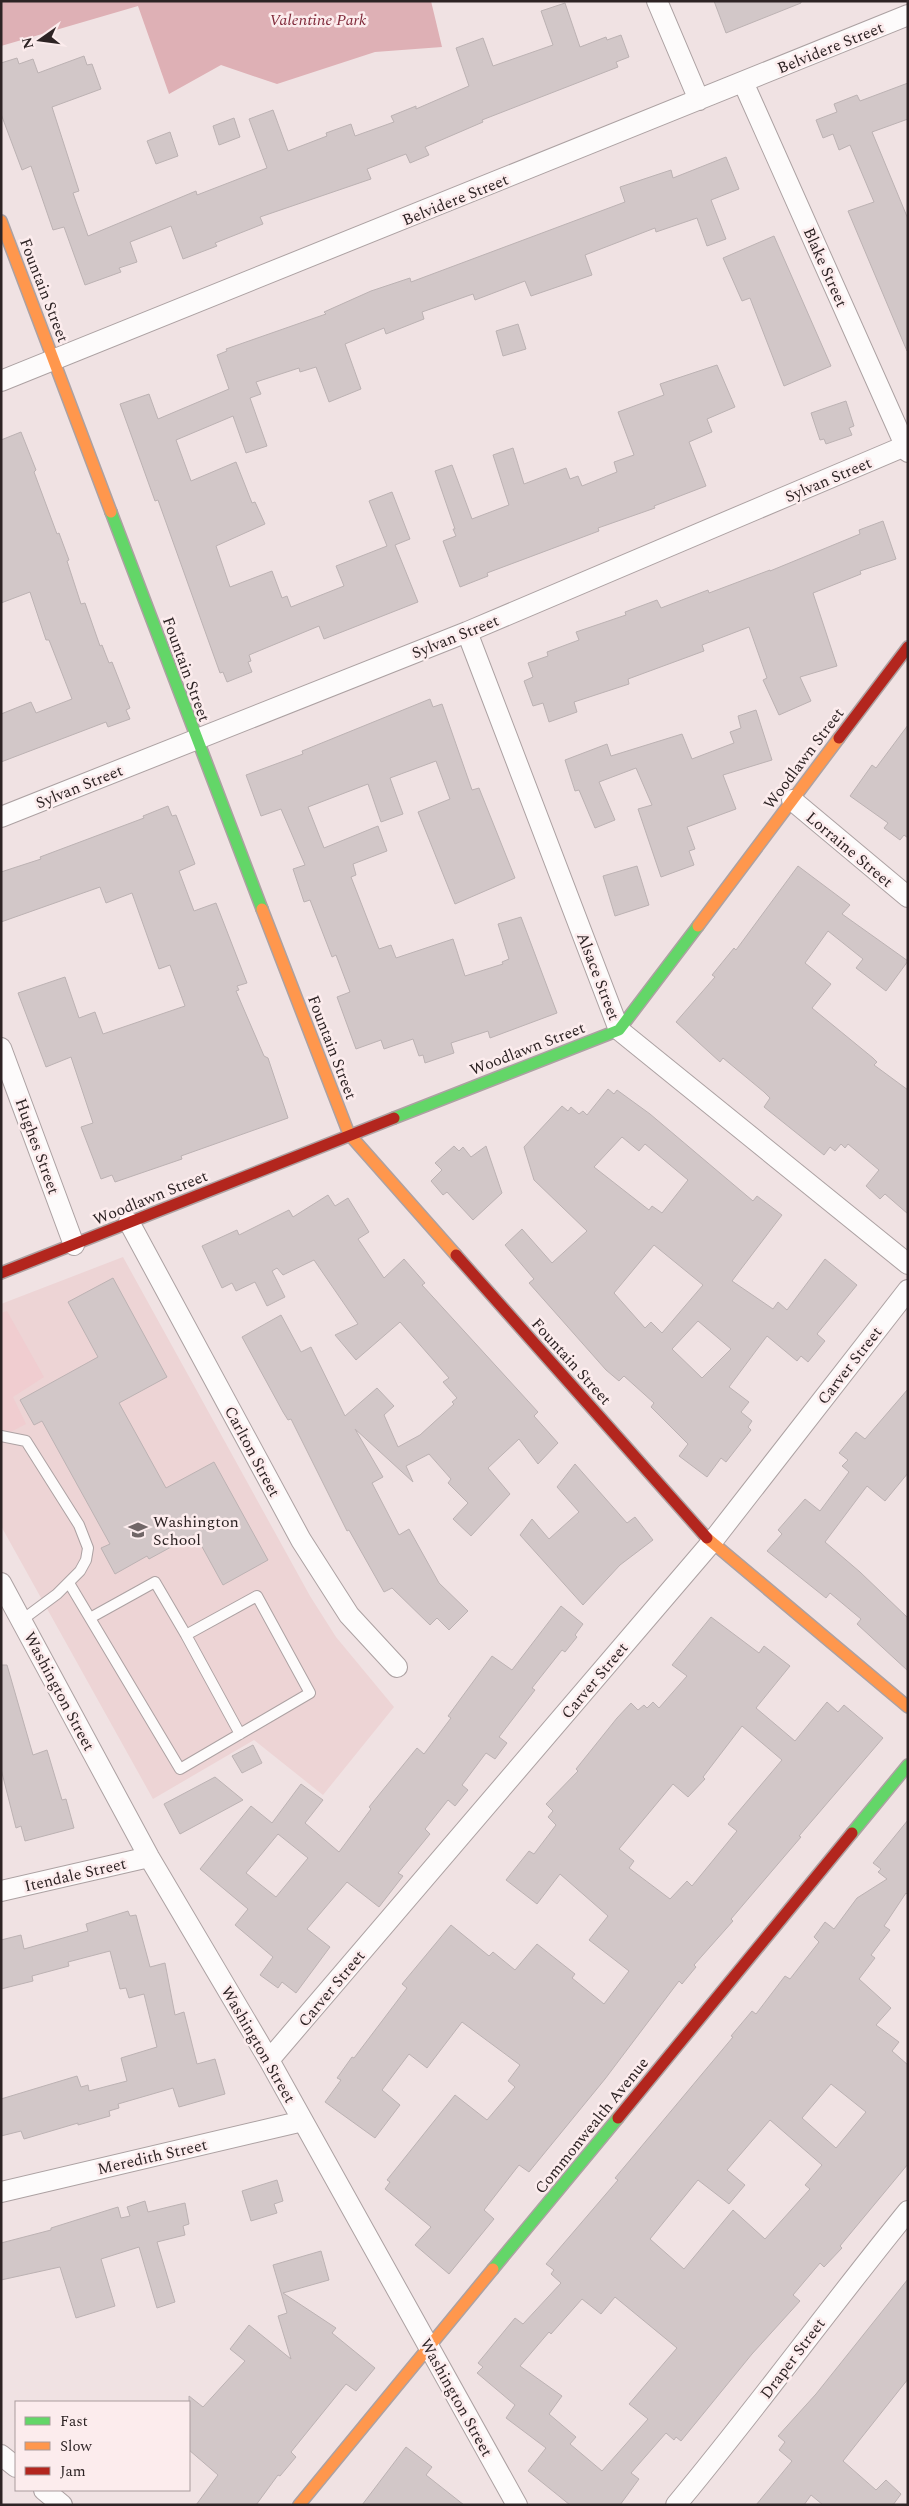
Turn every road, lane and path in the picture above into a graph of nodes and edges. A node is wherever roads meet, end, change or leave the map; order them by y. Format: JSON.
{"nodes":[{"id":1,"x":657,"y":1,"type":"edge"},
{"id":2,"x":908,"y":15,"type":"edge"},
{"id":3,"x":743,"y":82,"type":"junction"},
{"id":4,"x":699,"y":100,"type":"junction"},
{"id":5,"x":1,"y":221,"type":"edge"},
{"id":6,"x":55,"y":360,"type":"junction"},
{"id":7,"x":1,"y":381,"type":"edge"},
{"id":8,"x":906,"y":449,"type":"edge"},
{"id":9,"x":467,"y":632,"type":"junction"},
{"id":10,"x":908,"y":647,"type":"edge"},
{"id":11,"x":196,"y":738,"type":"junction"},
{"id":12,"x":792,"y":800,"type":"junction"},
{"id":13,"x":1,"y":817,"type":"edge"},
{"id":14,"x":908,"y":897,"type":"edge"},
{"id":15,"x":619,"y":1030,"type":"junction"},
{"id":16,"x":1,"y":1048,"type":"edge"},
{"id":17,"x":349,"y":1134,"type":"junction"},
{"id":18,"x":129,"y":1222,"type":"junction"},
{"id":19,"x":74,"y":1245,"type":"junction"},
{"id":20,"x":908,"y":1264,"type":"edge"},
{"id":21,"x":1,"y":1273,"type":"edge"},
{"id":22,"x":908,"y":1290,"type":"edge"},
{"id":23,"x":1,"y":1436,"type":"edge"},
{"id":24,"x":711,"y":1543,"type":"junction"},
{"id":25,"x":69,"y":1583,"type":"junction"},
{"id":26,"x":3,"y":1590,"type":"edge"},
{"id":27,"x":90,"y":1618,"type":"junction"},
{"id":28,"x":22,"y":1620,"type":"junction"},
{"id":29,"x":186,"y":1635,"type":"junction"},
{"id":30,"x":397,"y":1667,"type":"dead end"},
{"id":31,"x":908,"y":1707,"type":"edge"},
{"id":32,"x":240,"y":1734,"type":"junction"},
{"id":33,"x":908,"y":1765,"type":"edge"},
{"id":34,"x":149,"y":1857,"type":"junction"},
{"id":35,"x":1,"y":1891,"type":"edge"},
{"id":36,"x":269,"y":2060,"type":"junction"},
{"id":37,"x":303,"y":2121,"type":"junction"},
{"id":38,"x":1,"y":2192,"type":"edge"},
{"id":39,"x":908,"y":2211,"type":"edge"},
{"id":40,"x":430,"y":2346,"type":"junction"},
{"id":41,"x":1,"y":2455,"type":"edge"},
{"id":42,"x":15,"y":2466,"type":"edge"},
{"id":43,"x":45,"y":2491,"type":"edge"},
{"id":44,"x":62,"y":2505,"type":"edge"},
{"id":45,"x":299,"y":2505,"type":"edge"},
{"id":46,"x":517,"y":2505,"type":"edge"},
{"id":47,"x":676,"y":2505,"type":"edge"}],
"edges":[{"from":1,"to":4,"type":"street"},
{"from":2,"to":3,"type":"street","name":"Belvidere Street"},
{"from":3,"to":4,"type":"street","name":"Belvidere Street"},
{"from":3,"to":8,"type":"street","name":"Blake Street"},
{"from":4,"to":6,"type":"street","name":"Belvidere Street"},
{"from":5,"to":6,"type":"street","name":"Fountain Street"},
{"from":6,"to":7,"type":"street","name":"Belvidere Street"},
{"from":6,"to":11,"type":"street","name":"Fountain Street"},
{"from":8,"to":9,"type":"street","name":"Sylvan Street"},
{"from":9,"to":11,"type":"street","name":"Sylvan Street"},
{"from":9,"to":15,"type":"street","name":"Alsace Street"},
{"from":10,"to":12,"type":"street","name":"Woodlawn Street"},
{"from":11,"to":13,"type":"street","name":"Sylvan Street"},
{"from":11,"to":17,"type":"street","name":"Fountain Street"},
{"from":12,"to":14,"type":"street","name":"Lorraine Street"},
{"from":12,"to":15,"type":"street","name":"Woodlawn Street"},
{"from":15,"to":17,"type":"street","name":"Woodlawn Street"},
{"from":15,"to":20,"type":"street","name":"Alsace Street"},
{"from":16,"to":19,"type":"street","name":"Hughes Street"},
{"from":17,"to":18,"type":"street","name":"Woodlawn Street"},
{"from":17,"to":24,"type":"street","name":"Fountain Street"},
{"from":18,"to":19,"type":"street","name":"Woodlawn Street"},
{"from":18,"to":30,"type":"street","name":"Carlton Street"},
{"from":19,"to":21,"type":"street","name":"Woodlawn Street"},
{"from":22,"to":24,"type":"street","name":"Carver Street"},
{"from":23,"to":25,"type":"lane"},
{"from":24,"to":31,"type":"street","name":"Fountain Street"},
{"from":24,"to":36,"type":"street","name":"Carver Street"},
{"from":25,"to":27,"type":"lane"},
{"from":25,"to":28,"type":"lane"},
{"from":26,"to":28,"type":"street","name":"Washington Street"},
{"from":27,"to":29,"type":"lane"},
{"from":27,"to":32,"type":"lane"},
{"from":28,"to":34,"type":"street","name":"Washington Street"},
{"from":29,"to":32,"type":"lane"},
{"from":29,"to":32,"type":"lane"},
{"from":33,"to":40,"type":"street","name":"Commonwealth Avenue"},
{"from":34,"to":35,"type":"street","name":"Itendale Street"},
{"from":34,"to":36,"type":"street","name":"Washington Street"},
{"from":36,"to":37,"type":"street","name":"Washington Street"},
{"from":37,"to":38,"type":"street","name":"Meredith Street"},
{"from":37,"to":40,"type":"street","name":"Washington Street"},
{"from":39,"to":47,"type":"street","name":"Draper Street"},
{"from":40,"to":45,"type":"street","name":"Commonwealth Avenue"},
{"from":40,"to":46,"type":"street","name":"Washington Street"},
{"from":41,"to":42,"type":"street"},
{"from":43,"to":44,"type":"street"}]}
